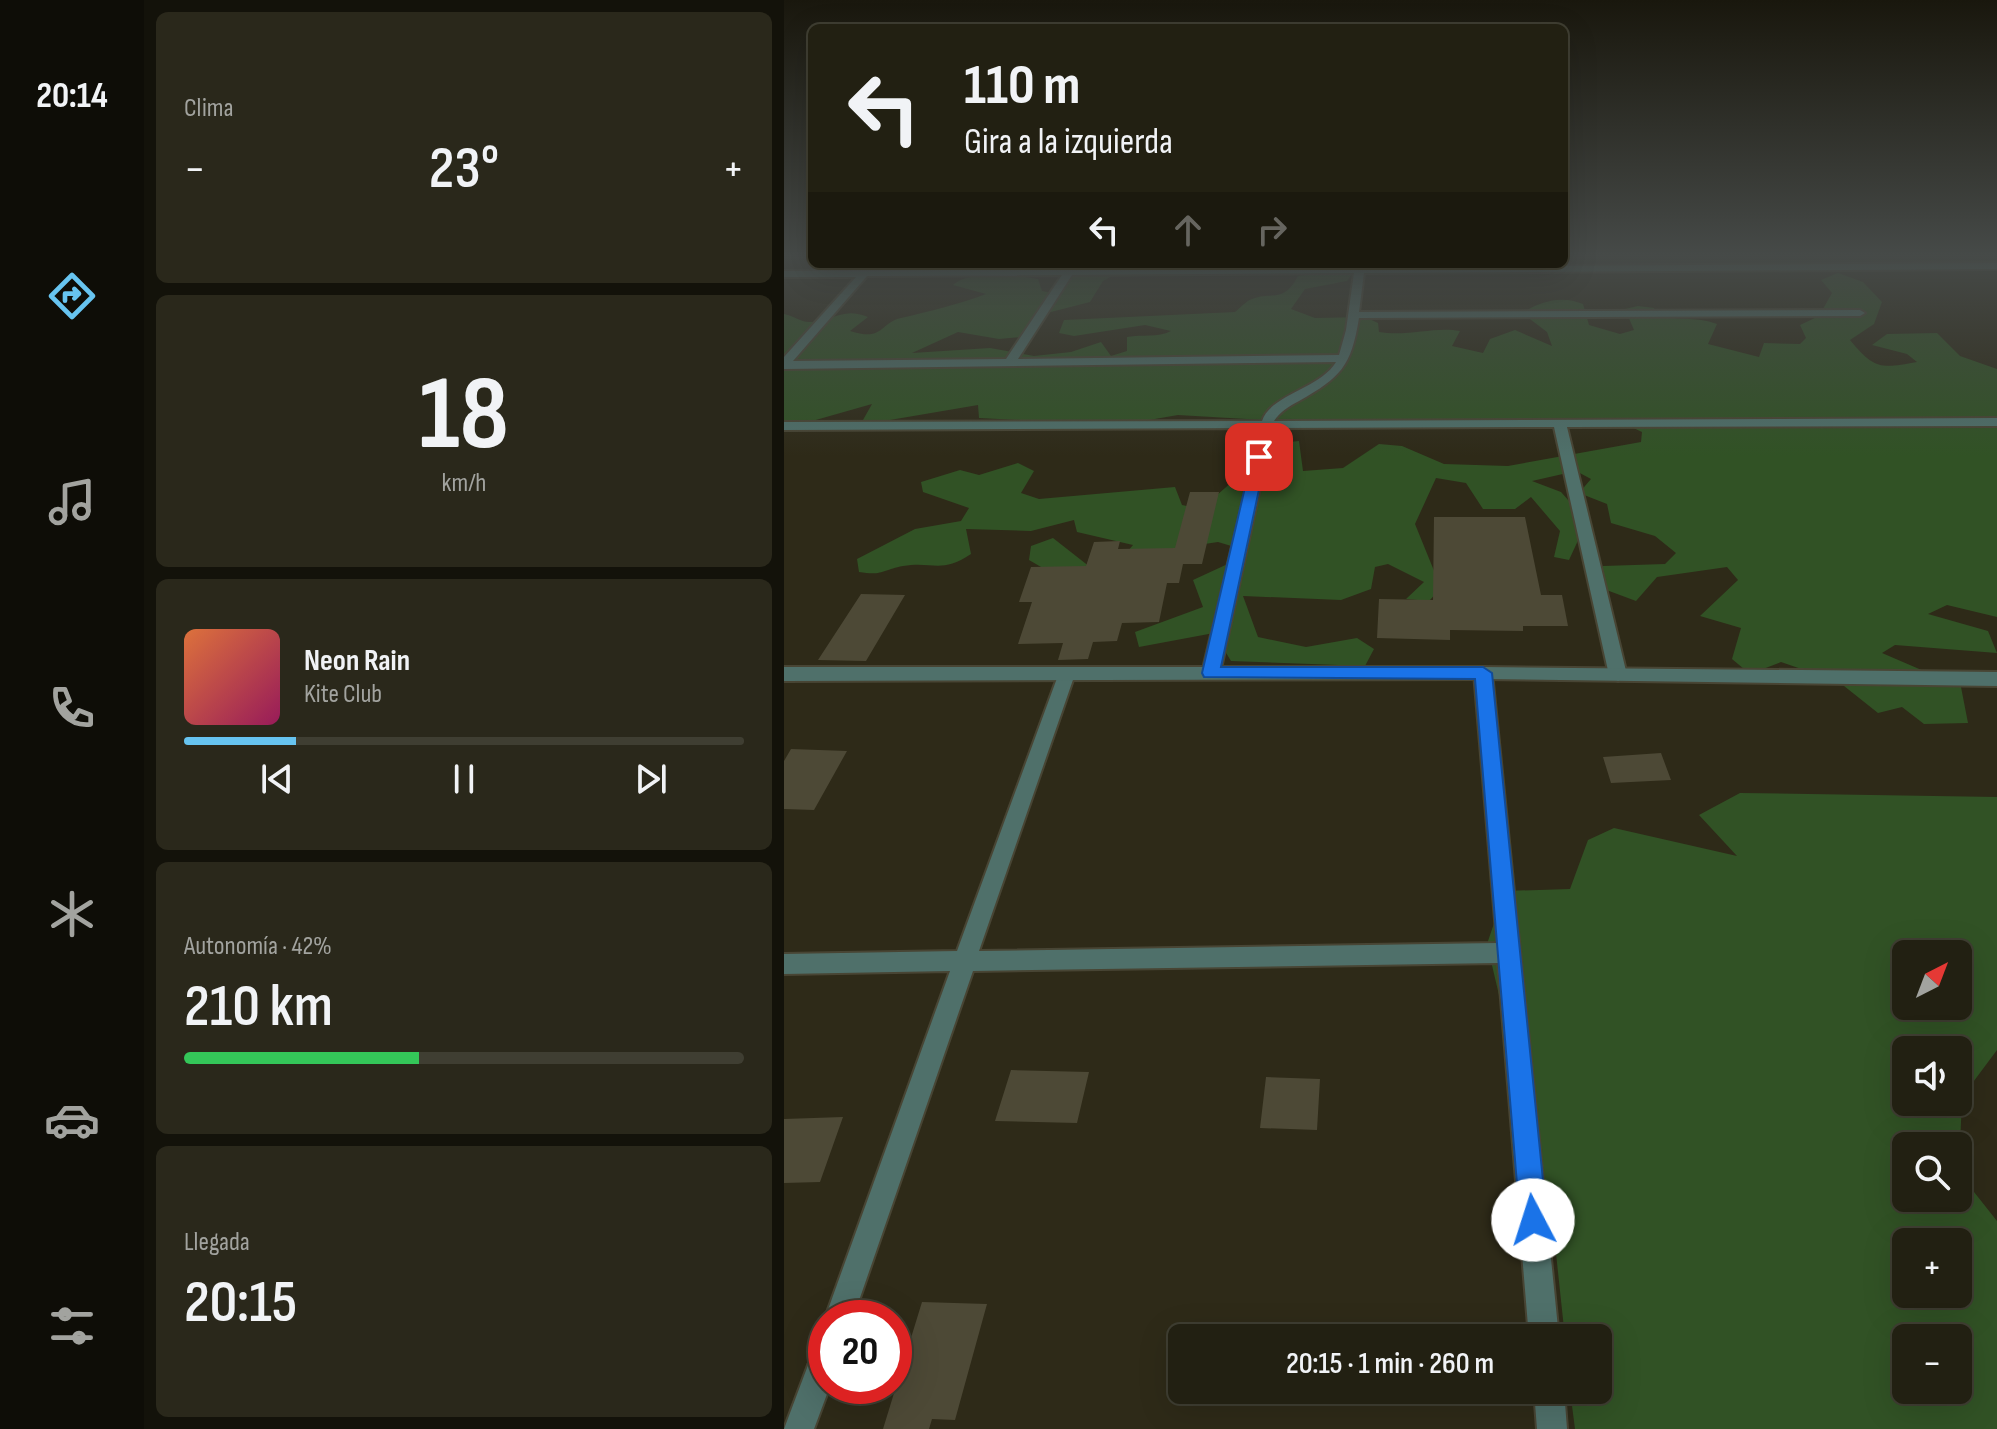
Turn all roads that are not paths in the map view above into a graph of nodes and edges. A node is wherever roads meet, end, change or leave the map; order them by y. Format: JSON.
{"nodes":[{"id":1,"x":821,"y":323,"type":"edge"},
{"id":2,"x":1036,"y":323,"type":"edge"},
{"id":3,"x":1351,"y":323,"type":"edge"},
{"id":4,"x":1345,"y":358,"type":"junction"},
{"id":5,"x":1010,"y":362,"type":"junction"},
{"id":6,"x":784,"y":364,"type":"edge"},
{"id":7,"x":1997,"y":422,"type":"edge"},
{"id":8,"x":1560,"y":424,"type":"junction"},
{"id":9,"x":784,"y":426,"type":"edge"},
{"id":10,"x":1266,"y":426,"type":"junction"},
{"id":11,"x":1211,"y":673,"type":"junction"},
{"id":12,"x":1483,"y":673,"type":"junction"},
{"id":13,"x":784,"y":674,"type":"edge"},
{"id":14,"x":1066,"y":674,"type":"junction"},
{"id":15,"x":1618,"y":675,"type":"junction"},
{"id":16,"x":1997,"y":679,"type":"edge"},
{"id":17,"x":1509,"y":953,"type":"junction"},
{"id":18,"x":965,"y":961,"type":"junction"},
{"id":19,"x":784,"y":964,"type":"edge"},
{"id":20,"x":845,"y":1300,"type":"edge"},
{"id":21,"x":1543,"y":1324,"type":"edge"},
{"id":22,"x":808,"y":1404,"type":"edge"},
{"id":23,"x":1550,"y":1404,"type":"edge"},
{"id":24,"x":799,"y":1429,"type":"edge"},
{"id":25,"x":1552,"y":1429,"type":"edge"}],
"edges":[{"from":1,"to":6,"type":"lane"},
{"from":2,"to":5,"type":"lane"},
{"from":3,"to":4,"type":"lane"},
{"from":4,"to":5,"type":"lane"},
{"from":4,"to":10,"type":"lane"},
{"from":5,"to":6,"type":"lane"},
{"from":7,"to":8,"type":"lane"},
{"from":8,"to":10,"type":"lane"},
{"from":8,"to":15,"type":"lane"},
{"from":9,"to":10,"type":"lane"},
{"from":10,"to":11,"type":"lane"},
{"from":11,"to":12,"type":"street"},
{"from":11,"to":14,"type":"street"},
{"from":12,"to":15,"type":"street"},
{"from":12,"to":17,"type":"lane"},
{"from":13,"to":14,"type":"street"},
{"from":14,"to":18,"type":"lane"},
{"from":15,"to":16,"type":"street"},
{"from":17,"to":18,"type":"lane"},
{"from":17,"to":21,"type":"lane"},
{"from":18,"to":19,"type":"lane"},
{"from":18,"to":20,"type":"lane"},
{"from":22,"to":24,"type":"lane"},
{"from":23,"to":25,"type":"lane"}]}
